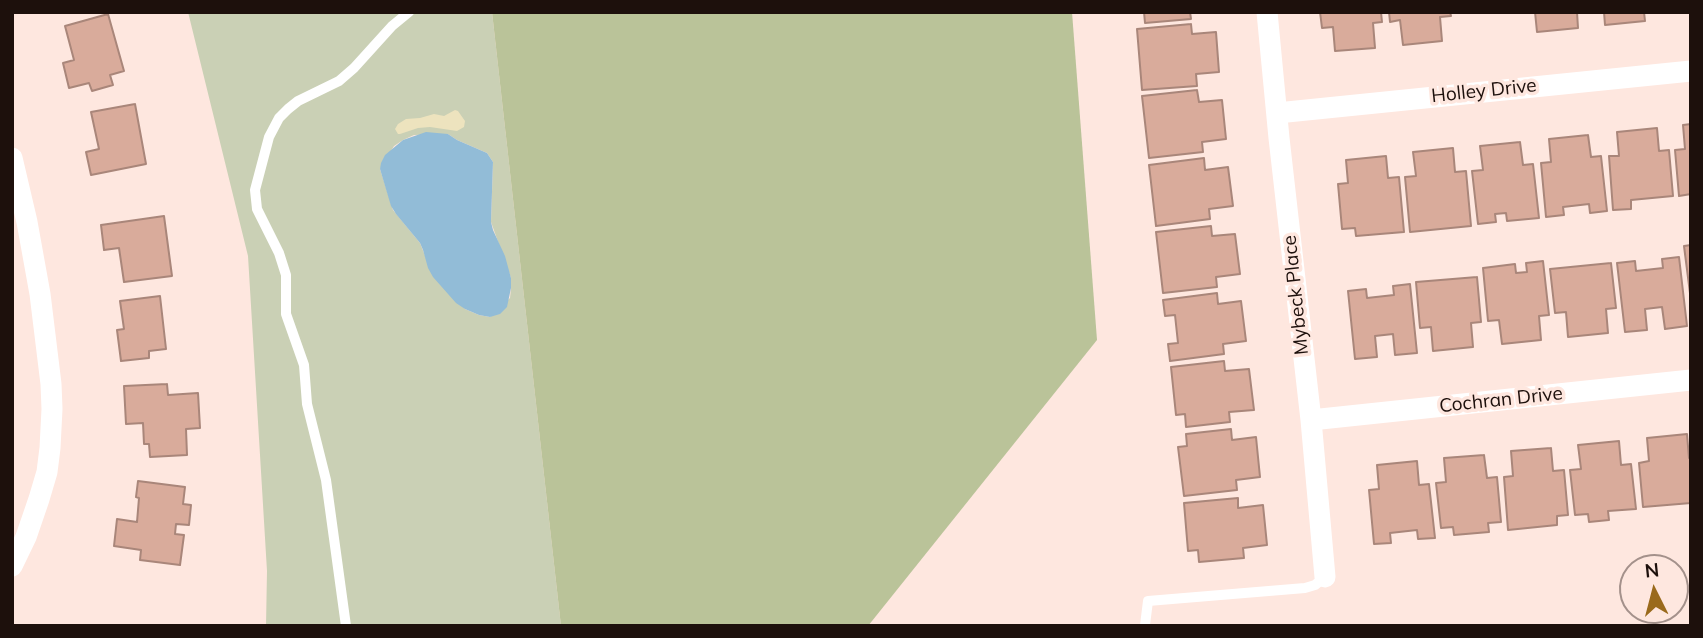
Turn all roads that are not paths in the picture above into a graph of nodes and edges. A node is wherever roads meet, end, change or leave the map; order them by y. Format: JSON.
{"nodes":[{"id":1,"x":409,"y":12,"type":"edge"},
{"id":2,"x":1267,"y":12,"type":"edge"},
{"id":3,"x":1691,"y":71,"type":"edge"},
{"id":4,"x":1277,"y":113,"type":"junction"},
{"id":5,"x":12,"y":158,"type":"edge"},
{"id":6,"x":1691,"y":380,"type":"edge"},
{"id":7,"x":1311,"y":420,"type":"junction"},
{"id":8,"x":12,"y":566,"type":"edge"},
{"id":9,"x":1325,"y":577,"type":"joint"},
{"id":10,"x":1145,"y":625,"type":"edge"},
{"id":11,"x":346,"y":626,"type":"edge"}],
"edges":[{"from":1,"to":11,"type":"lane"},
{"from":2,"to":4,"type":"street","name":"Mybeck Place"},
{"from":3,"to":4,"type":"street","name":"Holley Drive"},
{"from":4,"to":7,"type":"street","name":"Mybeck Place"},
{"from":5,"to":8,"type":"street"},
{"from":6,"to":7,"type":"street","name":"Cochran Drive"},
{"from":7,"to":9,"type":"street","name":"Mybeck Place"},
{"from":9,"to":10,"type":"lane"}]}
